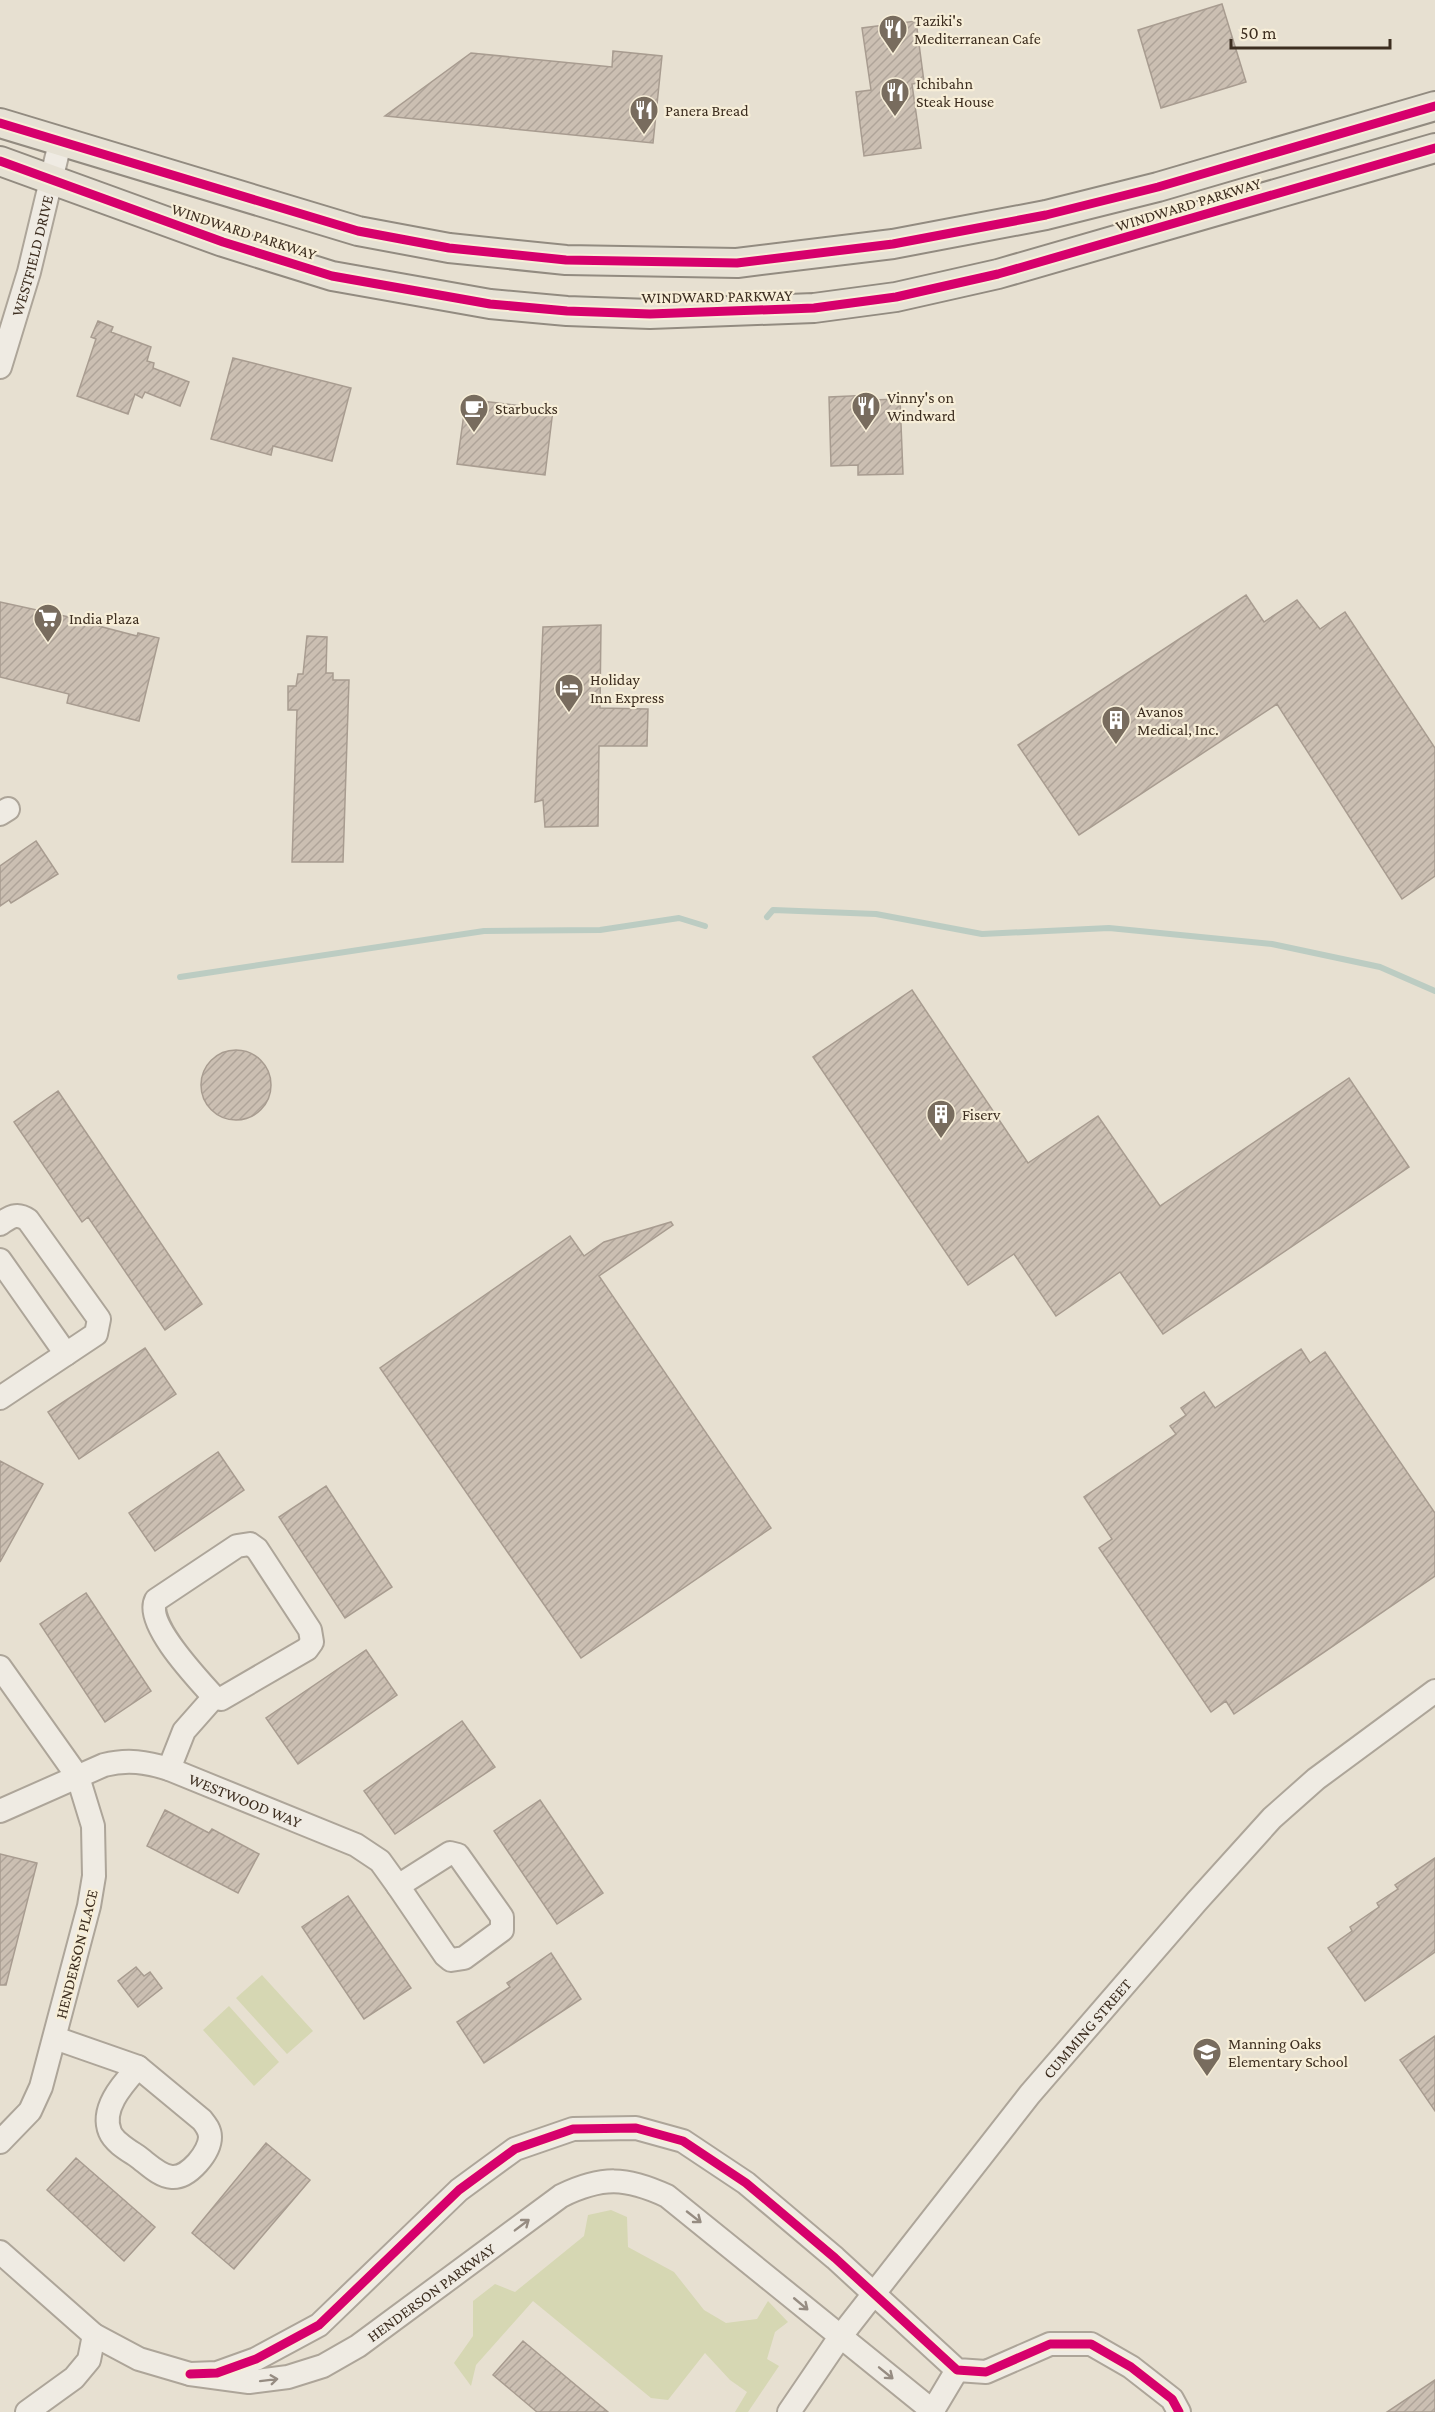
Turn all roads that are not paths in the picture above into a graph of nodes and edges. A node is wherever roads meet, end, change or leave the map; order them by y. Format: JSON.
{"nodes":[{"id":1,"x":1435,"y":106,"type":"edge"},
{"id":2,"x":0,"y":123,"type":"edge"},
{"id":3,"x":60,"y":143,"type":"junction"},
{"id":4,"x":1435,"y":148,"type":"edge"},
{"id":5,"x":0,"y":161,"type":"edge"},
{"id":6,"x":51,"y":178,"type":"junction"},
{"id":7,"x":0,"y":367,"type":"edge"},
{"id":8,"x":0,"y":1224,"type":"edge"},
{"id":9,"x":0,"y":1260,"type":"edge"},
{"id":10,"x":66,"y":1354,"type":"junction"},
{"id":11,"x":0,"y":1398,"type":"edge"},
{"id":12,"x":0,"y":1667,"type":"edge"},
{"id":13,"x":1435,"y":1691,"type":"edge"},
{"id":14,"x":214,"y":1697,"type":"junction"},
{"id":15,"x":169,"y":1768,"type":"junction"},
{"id":16,"x":78,"y":1777,"type":"junction"},
{"id":17,"x":0,"y":1811,"type":"edge"},
{"id":18,"x":398,"y":1886,"type":"junction"},
{"id":19,"x":55,"y":2038,"type":"junction"},
{"id":20,"x":138,"y":2067,"type":"junction"},
{"id":21,"x":0,"y":2142,"type":"edge"},
{"id":22,"x":0,"y":2252,"type":"edge"},
{"id":23,"x":874,"y":2294,"type":"junction"},
{"id":24,"x":94,"y":2335,"type":"junction"},
{"id":25,"x":840,"y":2337,"type":"junction"},
{"id":26,"x":957,"y":2370,"type":"junction"},
{"id":27,"x":190,"y":2374,"type":"junction"},
{"id":28,"x":933,"y":2411,"type":"edge"},
{"id":29,"x":27,"y":2412,"type":"edge"},
{"id":30,"x":789,"y":2412,"type":"edge"},
{"id":31,"x":1179,"y":2412,"type":"edge"}],
"edges":[{"from":1,"to":3,"type":"main road","name":"WINDWARD PARKWAY"},
{"from":2,"to":3,"type":"main road","name":"WINDWARD PARKWAY"},
{"from":3,"to":6,"type":"street","name":"WESTFIELD DRIVE"},
{"from":4,"to":6,"type":"main road","name":"WINDWARD PARKWAY"},
{"from":5,"to":6,"type":"main road","name":"WINDWARD PARKWAY"},
{"from":6,"to":7,"type":"street","name":"WESTFIELD DRIVE"},
{"from":8,"to":10,"type":"street"},
{"from":9,"to":10,"type":"street"},
{"from":10,"to":11,"type":"street"},
{"from":12,"to":16,"type":"street","name":"HENDERSON PLACE"},
{"from":13,"to":23,"type":"street","name":"CUMMING STREET"},
{"from":14,"to":14,"type":"street"},
{"from":14,"to":15,"type":"street"},
{"from":15,"to":16,"type":"street","name":"WESTWOOD WAY"},
{"from":15,"to":18,"type":"street","name":"WESTWOOD WAY"},
{"from":16,"to":17,"type":"street","name":"WESTWOOD WAY"},
{"from":16,"to":19,"type":"street","name":"HENDERSON PLACE"},
{"from":18,"to":18,"type":"street","name":"WESTWOOD WAY"},
{"from":19,"to":20,"type":"street"},
{"from":19,"to":21,"type":"street","name":"HENDERSON PLACE"},
{"from":20,"to":20,"type":"street"},
{"from":22,"to":24,"type":"street","name":"HENDERSON PARKWAY"},
{"from":23,"to":25,"type":"street","name":"CUMMING STREET"},
{"from":23,"to":26,"type":"street"},
{"from":23,"to":27,"type":"street"},
{"from":24,"to":27,"type":"street","name":"HENDERSON PARKWAY"},
{"from":24,"to":29,"type":"street"},
{"from":27,"to":25,"type":"street","name":"HENDERSON PARKWAY","one_way":true},
{"from":25,"to":28,"type":"street","name":"HENDERSON PARKWAY","one_way":true},
{"from":25,"to":30,"type":"street","name":"CUMMING STREET"},
{"from":26,"to":28,"type":"street"},
{"from":26,"to":31,"type":"street"}]}
